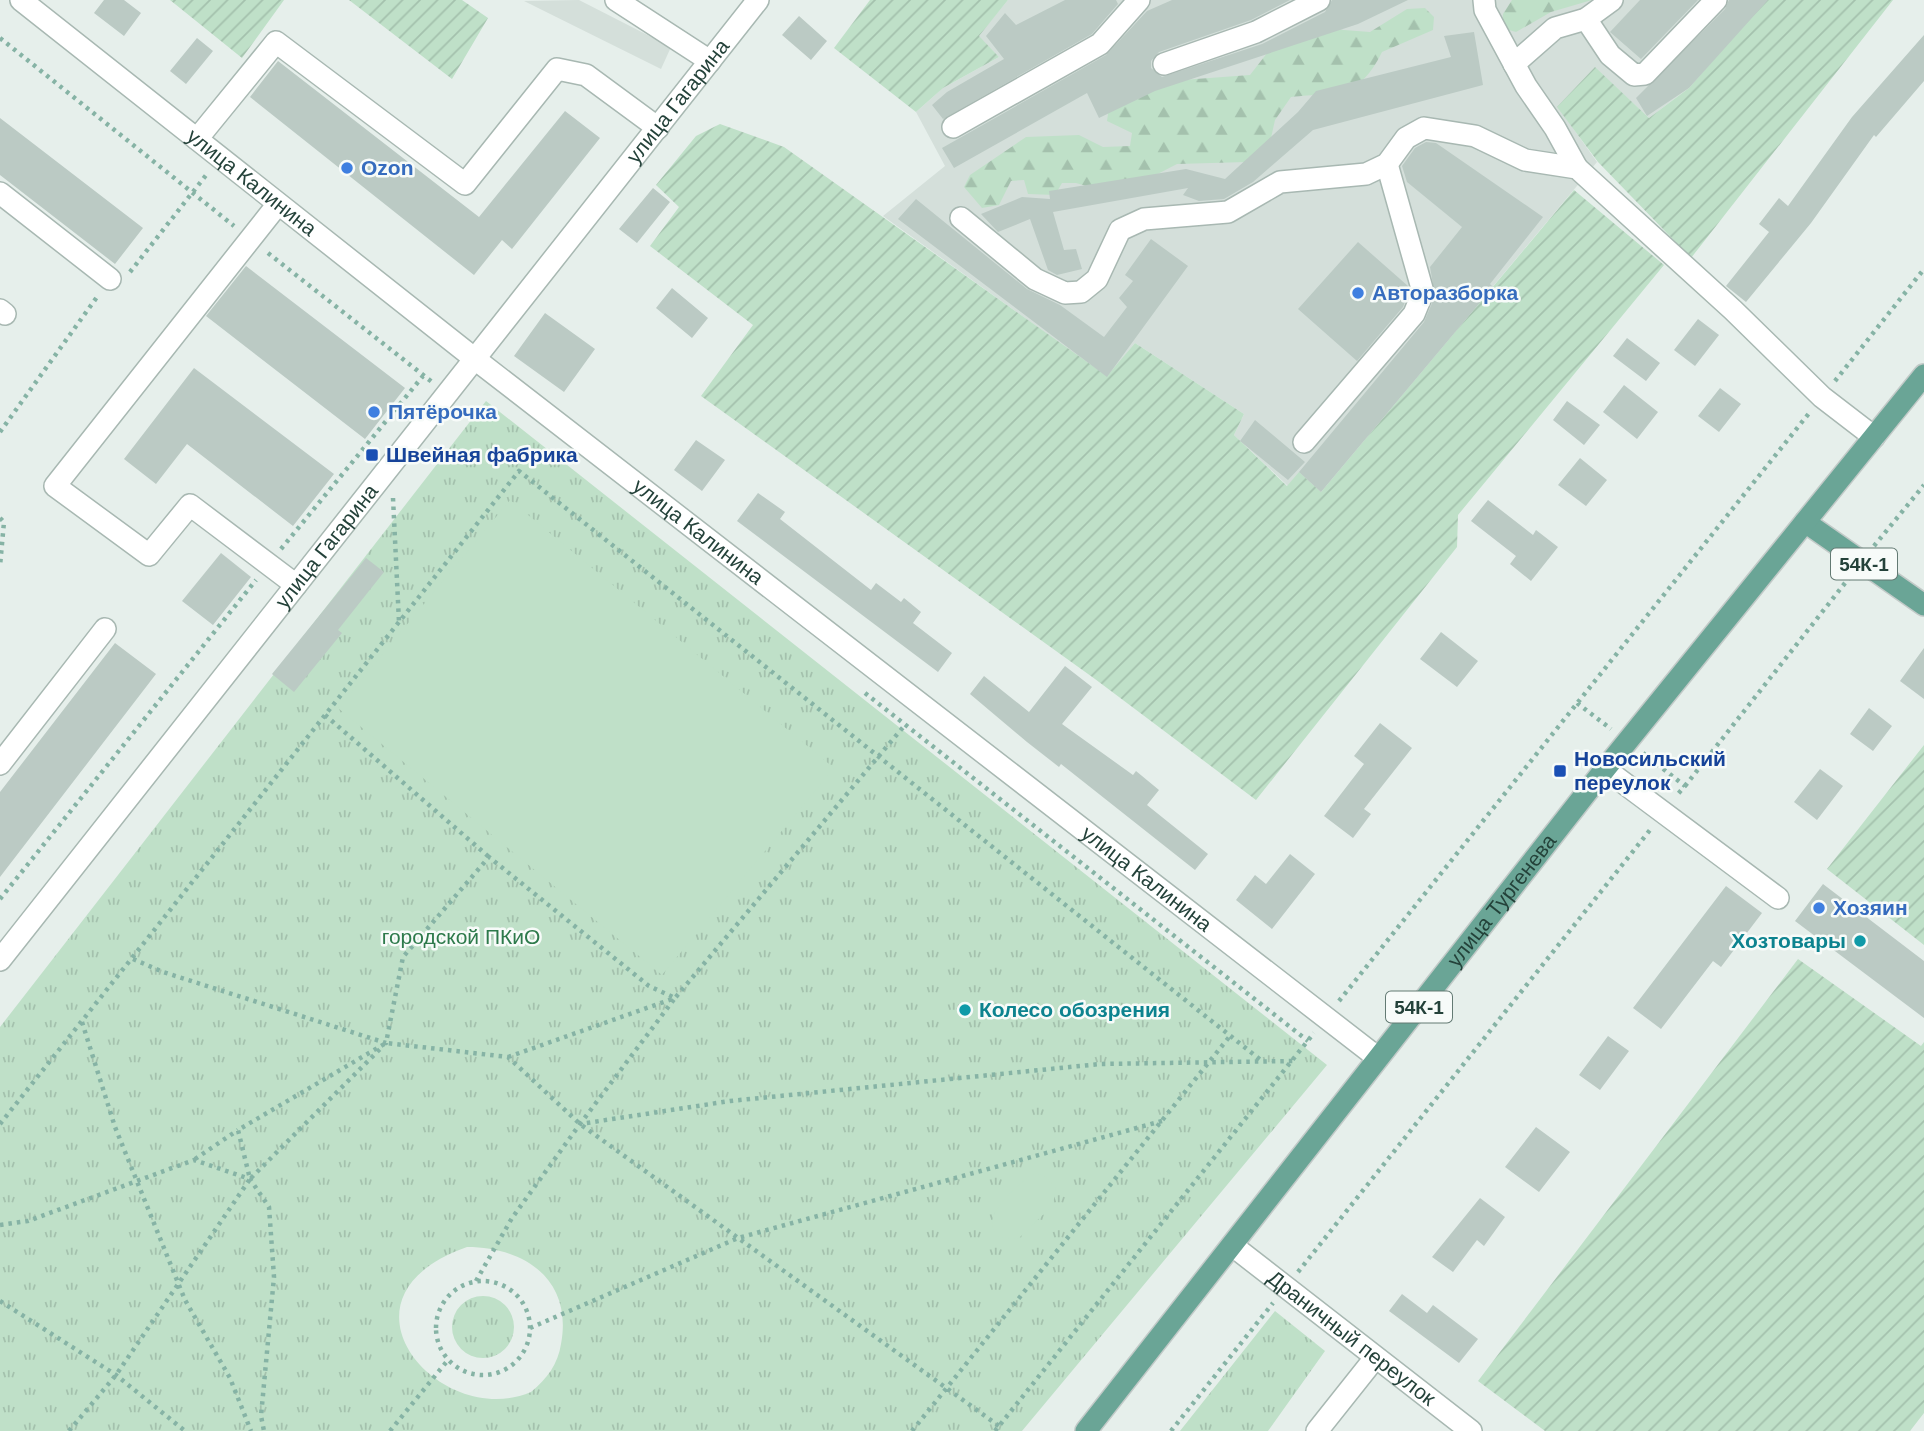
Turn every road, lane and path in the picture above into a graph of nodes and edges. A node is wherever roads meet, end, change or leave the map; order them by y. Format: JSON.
{"nodes":[{"id":1,"x":21,"y":0,"type":"edge"},
{"id":2,"x":616,"y":0,"type":"edge"},
{"id":3,"x":758,"y":0,"type":"edge"},
{"id":4,"x":1139,"y":0,"type":"edge"},
{"id":5,"x":1319,"y":0,"type":"edge"},
{"id":6,"x":1484,"y":0,"type":"edge"},
{"id":7,"x":1612,"y":0,"type":"edge"},
{"id":8,"x":1716,"y":0,"type":"edge"},
{"id":9,"x":1586,"y":19,"type":"junction"},
{"id":10,"x":0,"y":38,"type":"edge"},
{"id":11,"x":710,"y":61,"type":"junction"},
{"id":12,"x":1164,"y":64,"type":"dead end"},
{"id":13,"x":1514,"y":64,"type":"junction"},
{"id":14,"x":953,"y":127,"type":"dead end"},
{"id":15,"x":658,"y":128,"type":"junction"},
{"id":16,"x":197,"y":139,"type":"junction"},
{"id":17,"x":1387,"y":164,"type":"junction"},
{"id":18,"x":1577,"y":168,"type":"junction"},
{"id":19,"x":0,"y":194,"type":"edge"},
{"id":20,"x":278,"y":204,"type":"junction"},
{"id":21,"x":961,"y":218,"type":"dead end"},
{"id":22,"x":250,"y":239,"type":"junction"},
{"id":23,"x":1924,"y":270,"type":"edge"},
{"id":24,"x":110,"y":279,"type":"dead end"},
{"id":25,"x":475,"y":359,"type":"junction"},
{"id":26,"x":1924,"y":375,"type":"edge"},
{"id":27,"x":423,"y":376,"type":"junction"},
{"id":28,"x":448,"y":394,"type":"junction"},
{"id":29,"x":1822,"y":397,"type":"junction"},
{"id":30,"x":1874,"y":437,"type":"junction"},
{"id":31,"x":1304,"y":442,"type":"dead end"},
{"id":32,"x":391,"y":466,"type":"junction"},
{"id":33,"x":1924,"y":485,"type":"edge"},
{"id":34,"x":0,"y":518,"type":"edge"},
{"id":35,"x":1805,"y":522,"type":"junction"},
{"id":36,"x":1861,"y":562,"type":"junction"},
{"id":37,"x":269,"y":564,"type":"junction"},
{"id":38,"x":0,"y":566,"type":"edge"},
{"id":39,"x":296,"y":585,"type":"junction"},
{"id":40,"x":1924,"y":605,"type":"edge"},
{"id":41,"x":399,"y":623,"type":"junction"},
{"id":42,"x":105,"y":629,"type":"dead end"},
{"id":43,"x":1577,"y":703,"type":"junction"},
{"id":44,"x":326,"y":715,"type":"junction"},
{"id":45,"x":905,"y":724,"type":"dead end"},
{"id":46,"x":1628,"y":741,"type":"junction"},
{"id":47,"x":879,"y":757,"type":"junction"},
{"id":48,"x":0,"y":765,"type":"edge"},
{"id":49,"x":1605,"y":769,"type":"junction"},
{"id":50,"x":1685,"y":786,"type":"junction"},
{"id":51,"x":1664,"y":813,"type":"junction"},
{"id":52,"x":489,"y":858,"type":"junction"},
{"id":53,"x":1778,"y":898,"type":"dead end"},
{"id":54,"x":0,"y":899,"type":"edge"},
{"id":55,"x":3,"y":951,"type":"edge"},
{"id":56,"x":133,"y":959,"type":"junction"},
{"id":57,"x":675,"y":998,"type":"junction"},
{"id":58,"x":1325,"y":1018,"type":"junction"},
{"id":59,"x":82,"y":1022,"type":"junction"},
{"id":60,"x":1230,"y":1036,"type":"junction"},
{"id":61,"x":386,"y":1043,"type":"junction"},
{"id":62,"x":508,"y":1057,"type":"junction"},
{"id":63,"x":1378,"y":1058,"type":"junction"},
{"id":64,"x":1262,"y":1061,"type":"junction"},
{"id":65,"x":1293,"y":1061,"type":"junction"},
{"id":66,"x":1209,"y":1062,"type":"junction"},
{"id":67,"x":1162,"y":1121,"type":"junction"},
{"id":68,"x":0,"y":1124,"type":"edge"},
{"id":69,"x":580,"y":1124,"type":"junction"},
{"id":70,"x":238,"y":1130,"type":"junction"},
{"id":71,"x":194,"y":1160,"type":"junction"},
{"id":72,"x":250,"y":1179,"type":"junction"},
{"id":73,"x":138,"y":1181,"type":"junction"},
{"id":74,"x":0,"y":1225,"type":"edge"},
{"id":75,"x":738,"y":1238,"type":"junction"},
{"id":76,"x":1233,"y":1246,"type":"junction"},
{"id":77,"x":476,"y":1281,"type":"junction"},
{"id":78,"x":178,"y":1283,"type":"junction"},
{"id":79,"x":1285,"y":1288,"type":"junction"},
{"id":80,"x":0,"y":1301,"type":"edge"},
{"id":81,"x":530,"y":1328,"type":"junction"},
{"id":82,"x":1375,"y":1358,"type":"junction"},
{"id":83,"x":448,"y":1360,"type":"junction"},
{"id":84,"x":116,"y":1375,"type":"junction"},
{"id":85,"x":946,"y":1388,"type":"junction"},
{"id":86,"x":997,"y":1429,"type":"edge"},
{"id":87,"x":69,"y":1431,"type":"edge"},
{"id":88,"x":186,"y":1431,"type":"edge"},
{"id":89,"x":251,"y":1431,"type":"edge"},
{"id":90,"x":264,"y":1431,"type":"edge"},
{"id":91,"x":390,"y":1431,"type":"edge"},
{"id":92,"x":912,"y":1431,"type":"edge"},
{"id":93,"x":1086,"y":1431,"type":"edge"},
{"id":94,"x":1171,"y":1431,"type":"edge"},
{"id":95,"x":1317,"y":1431,"type":"edge"},
{"id":96,"x":1471,"y":1431,"type":"edge"}],
"edges":[{"from":1,"to":16,"type":"street","name":"улица Калинина"},
{"from":2,"to":11,"type":"street"},
{"from":3,"to":11,"type":"street","name":"улица Гагарина"},
{"from":4,"to":14,"type":"street"},
{"from":5,"to":12,"type":"street"},
{"from":6,"to":13,"type":"street"},
{"from":7,"to":9,"type":"street"},
{"from":8,"to":9,"type":"street"},
{"from":9,"to":13,"type":"street"},
{"from":10,"to":22,"type":"path"},
{"from":11,"to":15,"type":"street","name":"улица Гагарина"},
{"from":13,"to":18,"type":"street"},
{"from":15,"to":16,"type":"street"},
{"from":15,"to":25,"type":"street","name":"улица Гагарина"},
{"from":16,"to":20,"type":"street","name":"улица Калинина"},
{"from":17,"to":18,"type":"street"},
{"from":17,"to":21,"type":"street"},
{"from":17,"to":31,"type":"street"},
{"from":18,"to":29,"type":"street"},
{"from":19,"to":24,"type":"street"},
{"from":20,"to":22,"type":"street"},
{"from":20,"to":25,"type":"street","name":"улица Калинина"},
{"from":22,"to":27,"type":"path"},
{"from":22,"to":37,"type":"street"},
{"from":23,"to":29,"type":"path"},
{"from":25,"to":28,"type":"street","name":"улица Гагарина"},
{"from":25,"to":58,"type":"street","name":"улица Калинина"},
{"from":26,"to":30,"type":"main road","name":"улица Тургенева","number":"54К-1"},
{"from":27,"to":28,"type":"path"},
{"from":27,"to":37,"type":"path"},
{"from":28,"to":32,"type":"street","name":"улица Гагарина"},
{"from":29,"to":30,"type":"street"},
{"from":29,"to":43,"type":"path"},
{"from":30,"to":35,"type":"main road","name":"улица Тургенева","number":"54К-1"},
{"from":32,"to":39,"type":"street","name":"улица Гагарина"},
{"from":32,"to":41,"type":"path"},
{"from":33,"to":36,"type":"path"},
{"from":34,"to":38,"type":"path"},
{"from":35,"to":36,"type":"main road","number":"54К-1"},
{"from":35,"to":46,"type":"main road","name":"улица Тургенева","number":"54К-1"},
{"from":36,"to":40,"type":"main road","number":"54К-1"},
{"from":36,"to":50,"type":"path"},
{"from":37,"to":39,"type":"street"},
{"from":37,"to":54,"type":"path"},
{"from":39,"to":55,"type":"street","name":"улица Гагарина"},
{"from":41,"to":44,"type":"path"},
{"from":41,"to":47,"type":"path"},
{"from":42,"to":48,"type":"street"},
{"from":43,"to":46,"type":"path"},
{"from":43,"to":58,"type":"path"},
{"from":44,"to":52,"type":"path"},
{"from":44,"to":56,"type":"path"},
{"from":45,"to":47,"type":"path"},
{"from":46,"to":49,"type":"main road","name":"улица Тургенева","number":"54К-1"},
{"from":46,"to":50,"type":"path"},
{"from":47,"to":57,"type":"path"},
{"from":47,"to":60,"type":"path"},
{"from":49,"to":51,"type":"street"},
{"from":49,"to":63,"type":"main road","name":"улица Тургенева","number":"54К-1"},
{"from":50,"to":51,"type":"path"},
{"from":51,"to":53,"type":"street"},
{"from":51,"to":79,"type":"path"},
{"from":52,"to":57,"type":"path"},
{"from":52,"to":61,"type":"path"},
{"from":56,"to":59,"type":"path"},
{"from":56,"to":61,"type":"path"},
{"from":57,"to":62,"type":"path"},
{"from":57,"to":69,"type":"path"},
{"from":58,"to":63,"type":"street","name":"улица Калинина"},
{"from":58,"to":65,"type":"path"},
{"from":59,"to":68,"type":"path"},
{"from":59,"to":73,"type":"path"},
{"from":60,"to":64,"type":"path"},
{"from":60,"to":66,"type":"path"},
{"from":61,"to":62,"type":"path"},
{"from":61,"to":70,"type":"path"},
{"from":61,"to":72,"type":"path"},
{"from":62,"to":69,"type":"path"},
{"from":63,"to":76,"type":"main road","name":"улица Тургенева","number":"54К-1"},
{"from":64,"to":65,"type":"path"},
{"from":64,"to":66,"type":"path"},
{"from":65,"to":86,"type":"path"},
{"from":66,"to":67,"type":"path"},
{"from":66,"to":69,"type":"path"},
{"from":67,"to":75,"type":"path"},
{"from":67,"to":85,"type":"path"},
{"from":69,"to":75,"type":"path"},
{"from":69,"to":77,"type":"path"},
{"from":70,"to":71,"type":"path"},
{"from":70,"to":72,"type":"path"},
{"from":71,"to":72,"type":"path"},
{"from":71,"to":73,"type":"path"},
{"from":72,"to":78,"type":"path"},
{"from":72,"to":90,"type":"path"},
{"from":73,"to":74,"type":"path"},
{"from":73,"to":78,"type":"path"},
{"from":75,"to":81,"type":"path"},
{"from":75,"to":85,"type":"path"},
{"from":76,"to":79,"type":"street","name":"Драничный переулок"},
{"from":76,"to":93,"type":"main road","name":"улица Тургенева","number":"54К-1"},
{"from":77,"to":81,"type":"path"},
{"from":77,"to":83,"type":"path"},
{"from":78,"to":84,"type":"path"},
{"from":78,"to":89,"type":"path"},
{"from":79,"to":82,"type":"street","name":"Драничный переулок"},
{"from":79,"to":94,"type":"path"},
{"from":80,"to":84,"type":"path"},
{"from":81,"to":83,"type":"path"},
{"from":82,"to":95,"type":"street"},
{"from":82,"to":96,"type":"street","name":"Драничный переулок"},
{"from":83,"to":91,"type":"path"},
{"from":84,"to":87,"type":"path"},
{"from":84,"to":88,"type":"path"},
{"from":85,"to":86,"type":"path"},
{"from":85,"to":92,"type":"path"}]}
